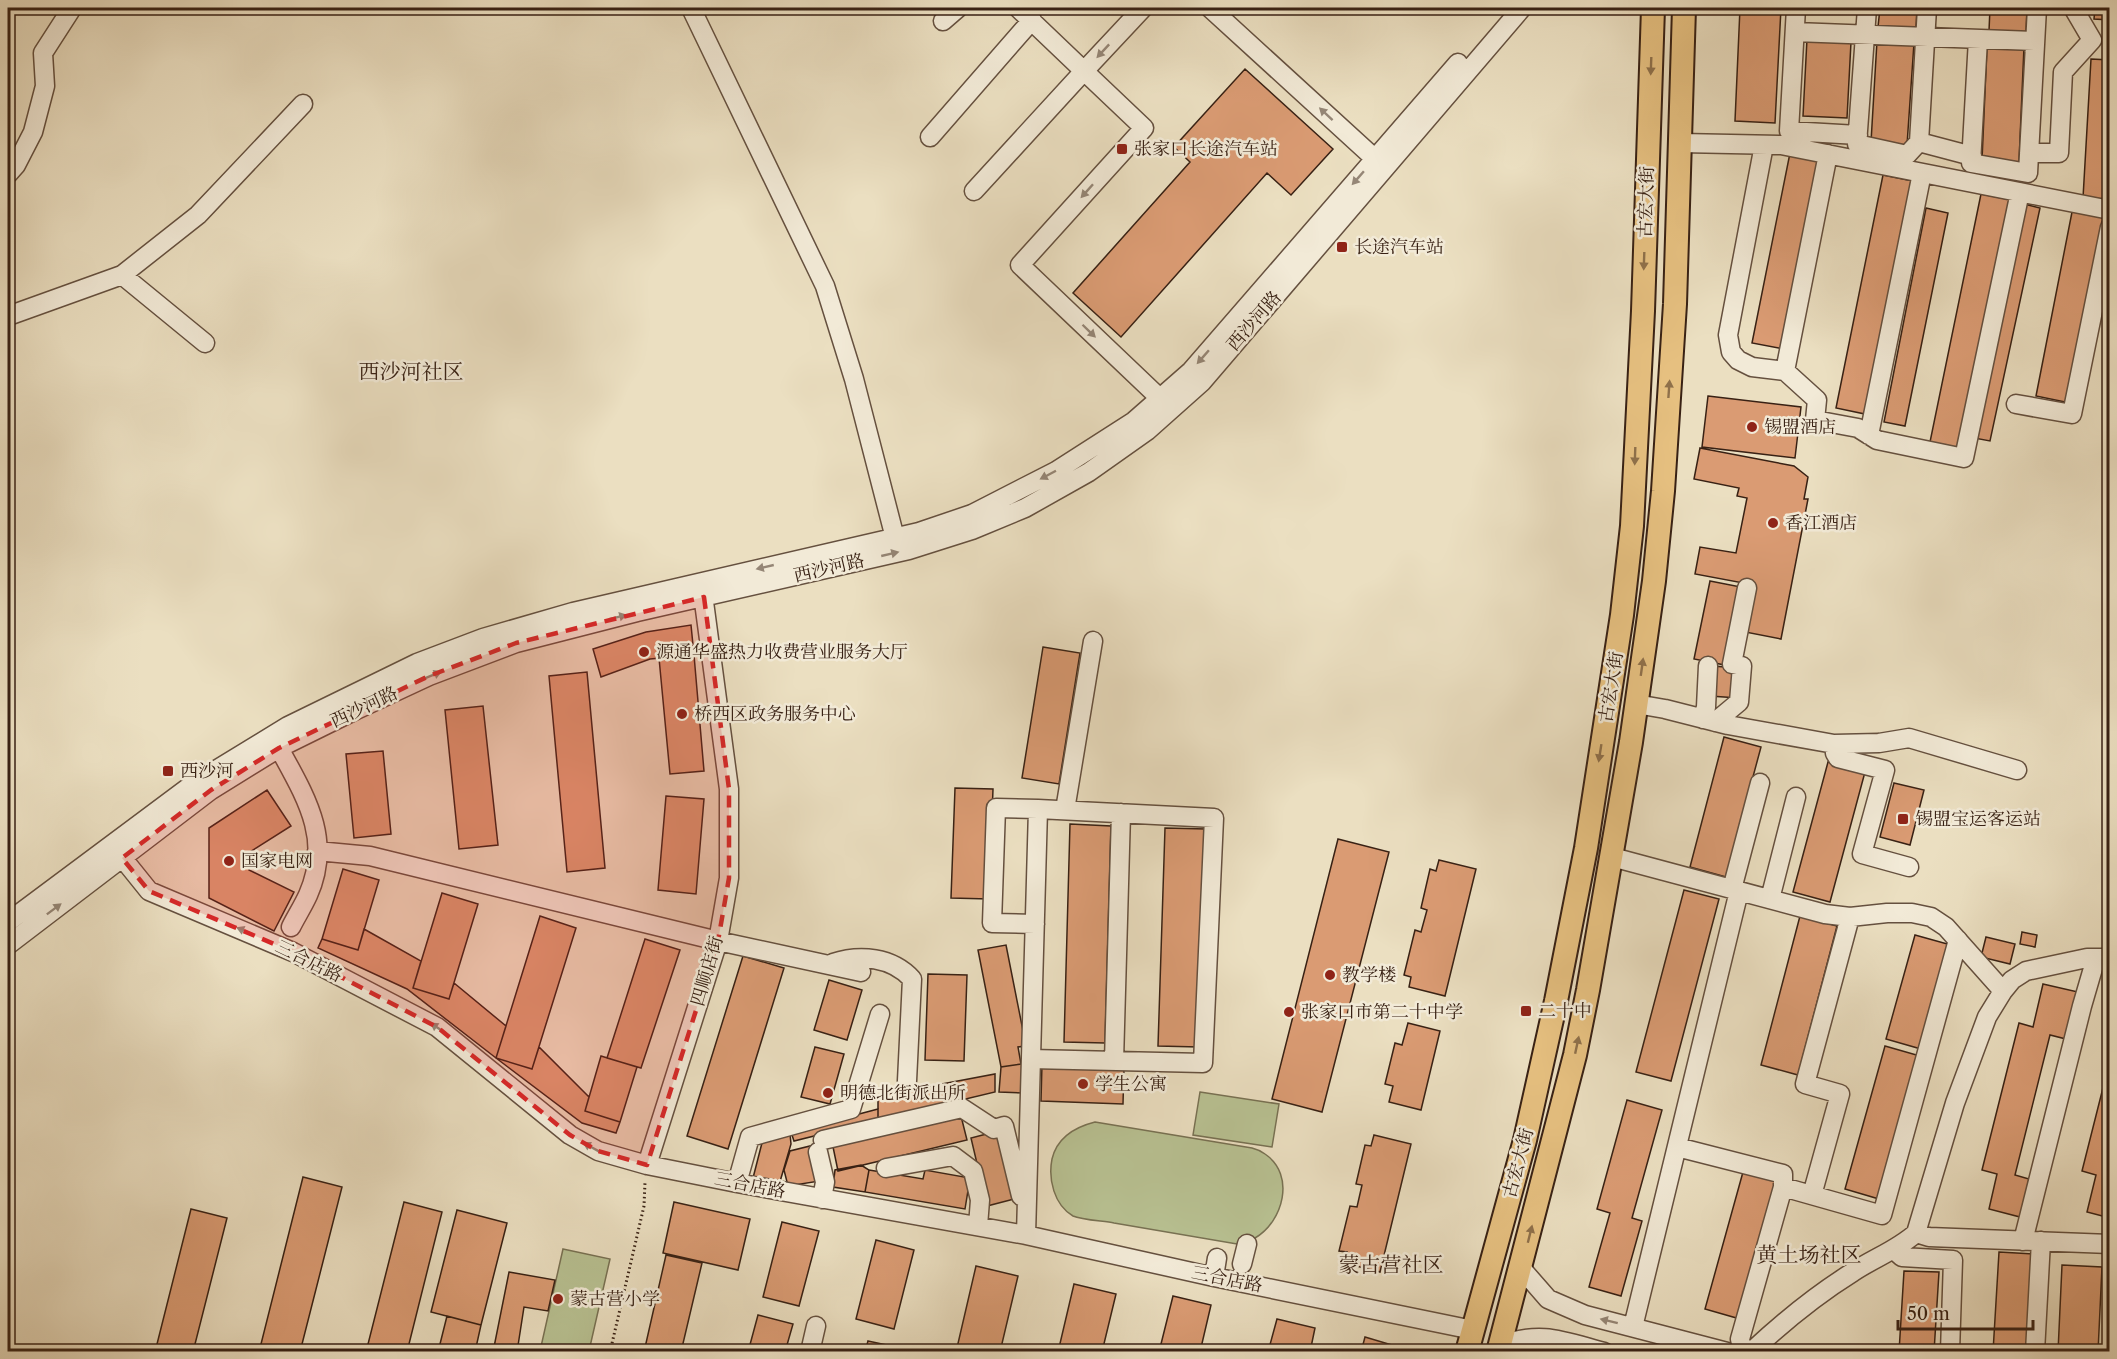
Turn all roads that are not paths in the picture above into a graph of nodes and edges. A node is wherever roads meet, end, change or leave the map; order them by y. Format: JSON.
{"nodes":[{"id":1,"x":72,"y":8,"type":"edge"},
{"id":2,"x":692,"y":8,"type":"edge"},
{"id":3,"x":958,"y":8,"type":"edge"},
{"id":4,"x":1018,"y":8,"type":"edge"},
{"id":5,"x":1143,"y":8,"type":"edge"},
{"id":6,"x":1210,"y":8,"type":"edge"},
{"id":7,"x":1507,"y":8,"type":"edge"},
{"id":8,"x":1522,"y":8,"type":"edge"},
{"id":9,"x":1653,"y":8,"type":"edge"},
{"id":10,"x":1684,"y":8,"type":"edge"},
{"id":11,"x":1796,"y":8,"type":"edge"},
{"id":12,"x":1867,"y":8,"type":"edge"},
{"id":13,"x":1927,"y":8,"type":"edge"},
{"id":14,"x":2037,"y":8,"type":"edge"},
{"id":15,"x":2076,"y":8,"type":"edge"},
{"id":16,"x":1032,"y":20,"type":"junction"},
{"id":17,"x":943,"y":21,"type":"dead end"},
{"id":18,"x":1795,"y":32,"type":"junction"},
{"id":19,"x":1865,"y":34,"type":"junction"},
{"id":20,"x":1925,"y":37,"type":"junction"},
{"id":21,"x":1978,"y":39,"type":"junction"},
{"id":22,"x":2101,"y":40,"type":"edge"},
{"id":23,"x":2035,"y":41,"type":"junction"},
{"id":24,"x":1084,"y":71,"type":"junction"},
{"id":25,"x":303,"y":104,"type":"dead end"},
{"id":26,"x":1858,"y":135,"type":"junction"},
{"id":27,"x":930,"y":137,"type":"dead end"},
{"id":28,"x":1919,"y":142,"type":"junction"},
{"id":29,"x":1681,"y":143,"type":"junction"},
{"id":30,"x":1764,"y":145,"type":"junction"},
{"id":31,"x":2029,"y":153,"type":"junction"},
{"id":32,"x":1828,"y":154,"type":"junction"},
{"id":33,"x":1972,"y":156,"type":"junction"},
{"id":34,"x":1380,"y":163,"type":"junction"},
{"id":35,"x":1922,"y":173,"type":"junction"},
{"id":36,"x":8,"y":174,"type":"edge"},
{"id":37,"x":974,"y":191,"type":"dead end"},
{"id":38,"x":2020,"y":192,"type":"junction"},
{"id":39,"x":2109,"y":210,"type":"edge"},
{"id":40,"x":2109,"y":227,"type":"edge"},
{"id":41,"x":122,"y":275,"type":"junction"},
{"id":42,"x":8,"y":316,"type":"edge"},
{"id":43,"x":205,"y":343,"type":"dead end"},
{"id":44,"x":1785,"y":371,"type":"junction"},
{"id":45,"x":1166,"y":404,"type":"junction"},
{"id":46,"x":2016,"y":404,"type":"dead end"},
{"id":47,"x":1869,"y":435,"type":"junction"},
{"id":48,"x":895,"y":538,"type":"junction"},
{"id":49,"x":1747,"y":588,"type":"dead end"},
{"id":50,"x":703,"y":590,"type":"junction"},
{"id":51,"x":1093,"y":641,"type":"dead end"},
{"id":52,"x":1708,"y":666,"type":"dead end"},
{"id":53,"x":1636,"y":704,"type":"junction"},
{"id":54,"x":1709,"y":720,"type":"junction"},
{"id":55,"x":1834,"y":744,"type":"junction"},
{"id":56,"x":279,"y":748,"type":"junction"},
{"id":57,"x":2017,"y":770,"type":"dead end"},
{"id":58,"x":1760,"y":783,"type":"dead end"},
{"id":59,"x":1796,"y":797,"type":"dead end"},
{"id":60,"x":1038,"y":809,"type":"junction"},
{"id":61,"x":1065,"y":810,"type":"junction"},
{"id":62,"x":1121,"y":813,"type":"junction"},
{"id":63,"x":117,"y":851,"type":"junction"},
{"id":64,"x":317,"y":851,"type":"junction"},
{"id":65,"x":1612,"y":857,"type":"junction"},
{"id":66,"x":1909,"y":867,"type":"dead end"},
{"id":67,"x":1735,"y":890,"type":"junction"},
{"id":68,"x":1770,"y":899,"type":"junction"},
{"id":69,"x":1850,"y":917,"type":"junction"},
{"id":70,"x":8,"y":922,"type":"edge"},
{"id":71,"x":1035,"y":924,"type":"junction"},
{"id":72,"x":291,"y":927,"type":"dead end"},
{"id":73,"x":1958,"y":940,"type":"junction"},
{"id":74,"x":718,"y":941,"type":"junction"},
{"id":75,"x":8,"y":945,"type":"edge"},
{"id":76,"x":2103,"y":958,"type":"edge"},
{"id":77,"x":828,"y":965,"type":"junction"},
{"id":78,"x":861,"y":972,"type":"dead end"},
{"id":79,"x":2003,"y":991,"type":"junction"},
{"id":80,"x":880,"y":1014,"type":"dead end"},
{"id":81,"x":1031,"y":1059,"type":"junction"},
{"id":82,"x":1114,"y":1061,"type":"junction"},
{"id":83,"x":907,"y":1081,"type":"dead end"},
{"id":84,"x":1009,"y":1144,"type":"junction"},
{"id":85,"x":1029,"y":1145,"type":"junction"},
{"id":86,"x":1677,"y":1148,"type":"junction"},
{"id":87,"x":647,"y":1165,"type":"junction"},
{"id":88,"x":886,"y":1168,"type":"dead end"},
{"id":89,"x":737,"y":1183,"type":"junction"},
{"id":90,"x":1783,"y":1187,"type":"junction"},
{"id":91,"x":1812,"y":1195,"type":"junction"},
{"id":92,"x":1021,"y":1196,"type":"dead end"},
{"id":93,"x":822,"y":1199,"type":"junction"},
{"id":94,"x":978,"y":1226,"type":"junction"},
{"id":95,"x":1916,"y":1233,"type":"junction"},
{"id":96,"x":1026,"y":1235,"type":"junction"},
{"id":97,"x":2032,"y":1241,"type":"junction"},
{"id":98,"x":1247,"y":1244,"type":"dead end"},
{"id":99,"x":2109,"y":1244,"type":"edge"},
{"id":100,"x":1894,"y":1250,"type":"junction"},
{"id":101,"x":1217,"y":1258,"type":"dead end"},
{"id":102,"x":1242,"y":1264,"type":"dead end"},
{"id":103,"x":1521,"y":1268,"type":"junction"},
{"id":104,"x":1214,"y":1277,"type":"junction"},
{"id":105,"x":816,"y":1326,"type":"dead end"},
{"id":106,"x":1633,"y":1327,"type":"junction"},
{"id":107,"x":1470,"y":1341,"type":"edge"},
{"id":108,"x":1499,"y":1349,"type":"edge"},
{"id":109,"x":810,"y":1352,"type":"edge"},
{"id":110,"x":1604,"y":1352,"type":"edge"},
{"id":111,"x":1727,"y":1352,"type":"edge"},
{"id":112,"x":1743,"y":1352,"type":"edge"},
{"id":113,"x":1751,"y":1352,"type":"edge"},
{"id":114,"x":1950,"y":1352,"type":"edge"},
{"id":115,"x":2035,"y":1352,"type":"edge"}],
"edges":[{"from":1,"to":36,"type":"street"},
{"from":2,"to":48,"type":"street"},
{"from":3,"to":17,"type":"street"},
{"from":4,"to":16,"type":"street"},
{"from":5,"to":24,"type":"street","one_way":true},
{"from":34,"to":6,"type":"street","one_way":true},
{"from":7,"to":34,"type":"street","name":"西沙河路"},
{"from":8,"to":34,"type":"street","name":"西沙河路"},
{"from":9,"to":107,"type":"main road","name":"古宏大街","one_way":true},
{"from":10,"to":29,"type":"main road","name":"古宏大街"},
{"from":11,"to":18,"type":"street"},
{"from":12,"to":19,"type":"street"},
{"from":13,"to":20,"type":"street"},
{"from":14,"to":23,"type":"street"},
{"from":15,"to":22,"type":"street"},
{"from":16,"to":24,"type":"street"},
{"from":16,"to":27,"type":"street"},
{"from":18,"to":19,"type":"street"},
{"from":18,"to":26,"type":"street"},
{"from":19,"to":20,"type":"street"},
{"from":19,"to":26,"type":"street"},
{"from":20,"to":21,"type":"street"},
{"from":20,"to":28,"type":"street"},
{"from":21,"to":23,"type":"street"},
{"from":21,"to":33,"type":"street"},
{"from":22,"to":31,"type":"street"},
{"from":23,"to":31,"type":"street"},
{"from":24,"to":37,"type":"street"},
{"from":24,"to":45,"type":"street","one_way":true},
{"from":25,"to":41,"type":"street"},
{"from":26,"to":28,"type":"street"},
{"from":28,"to":33,"type":"street"},
{"from":29,"to":30,"type":"street"},
{"from":53,"to":29,"type":"main road","name":"古宏大街","one_way":true},
{"from":30,"to":32,"type":"street"},
{"from":30,"to":44,"type":"street"},
{"from":31,"to":33,"type":"street"},
{"from":32,"to":35,"type":"street"},
{"from":32,"to":44,"type":"street"},
{"from":34,"to":45,"type":"street","name":"西沙河路"},
{"from":35,"to":38,"type":"street"},
{"from":35,"to":47,"type":"street"},
{"from":38,"to":39,"type":"street"},
{"from":38,"to":47,"type":"street"},
{"from":40,"to":46,"type":"street"},
{"from":41,"to":42,"type":"street"},
{"from":41,"to":43,"type":"street"},
{"from":44,"to":47,"type":"street"},
{"from":45,"to":48,"type":"street","name":"西沙河路","one_way":true},
{"from":50,"to":45,"type":"street","name":"西沙河路","one_way":true},
{"from":48,"to":50,"type":"street","name":"西沙河路","one_way":true},
{"from":49,"to":54,"type":"street"},
{"from":56,"to":50,"type":"street","name":"西沙河路","one_way":true},
{"from":50,"to":63,"type":"street","name":"西沙河路"},
{"from":50,"to":74,"type":"street","name":"四顺店街"},
{"from":51,"to":61,"type":"street"},
{"from":52,"to":54,"type":"street"},
{"from":53,"to":54,"type":"street"},
{"from":53,"to":65,"type":"main road","name":"古宏大街"},
{"from":54,"to":55,"type":"street"},
{"from":55,"to":57,"type":"street"},
{"from":55,"to":66,"type":"street"},
{"from":56,"to":63,"type":"street","name":"西沙河路"},
{"from":56,"to":64,"type":"street"},
{"from":58,"to":67,"type":"street"},
{"from":59,"to":68,"type":"street"},
{"from":60,"to":61,"type":"street"},
{"from":60,"to":71,"type":"street"},
{"from":60,"to":71,"type":"street"},
{"from":61,"to":62,"type":"street"},
{"from":62,"to":82,"type":"street"},
{"from":62,"to":82,"type":"street"},
{"from":63,"to":70,"type":"street","name":"西沙河路"},
{"from":75,"to":63,"type":"street","name":"西沙河路","one_way":true},
{"from":87,"to":63,"type":"street","name":"三合店路","one_way":true},
{"from":64,"to":72,"type":"street"},
{"from":64,"to":74,"type":"street"},
{"from":65,"to":67,"type":"street"},
{"from":103,"to":65,"type":"main road","name":"古宏大街","one_way":true},
{"from":67,"to":68,"type":"street"},
{"from":67,"to":86,"type":"street"},
{"from":68,"to":69,"type":"street"},
{"from":69,"to":73,"type":"street"},
{"from":69,"to":91,"type":"street"},
{"from":71,"to":81,"type":"street"},
{"from":73,"to":79,"type":"street"},
{"from":73,"to":91,"type":"street"},
{"from":74,"to":77,"type":"street"},
{"from":74,"to":87,"type":"street","name":"四顺店街"},
{"from":76,"to":79,"type":"street"},
{"from":76,"to":97,"type":"street"},
{"from":77,"to":78,"type":"street"},
{"from":77,"to":83,"type":"street"},
{"from":79,"to":95,"type":"street"},
{"from":80,"to":89,"type":"street"},
{"from":81,"to":82,"type":"street"},
{"from":81,"to":85,"type":"street"},
{"from":84,"to":85,"type":"street"},
{"from":84,"to":92,"type":"street"},
{"from":84,"to":93,"type":"street"},
{"from":85,"to":96,"type":"street"},
{"from":86,"to":90,"type":"street"},
{"from":86,"to":106,"type":"street"},
{"from":87,"to":89,"type":"street","name":"三合店路"},
{"from":88,"to":94,"type":"street"},
{"from":89,"to":93,"type":"street","name":"三合店路"},
{"from":90,"to":91,"type":"street"},
{"from":90,"to":112,"type":"street"},
{"from":93,"to":94,"type":"street","name":"三合店路"},
{"from":94,"to":96,"type":"street","name":"三合店路"},
{"from":95,"to":97,"type":"street"},
{"from":95,"to":100,"type":"street"},
{"from":96,"to":104,"type":"street","name":"三合店路"},
{"from":97,"to":99,"type":"street"},
{"from":97,"to":115,"type":"street"},
{"from":98,"to":102,"type":"street"},
{"from":100,"to":113,"type":"street"},
{"from":100,"to":114,"type":"street"},
{"from":101,"to":104,"type":"street"},
{"from":106,"to":103,"type":"street","one_way":true},
{"from":103,"to":108,"type":"main road","name":"古宏大街"},
{"from":104,"to":107,"type":"street","name":"三合店路"},
{"from":105,"to":109,"type":"street"},
{"from":106,"to":111,"type":"street"},
{"from":108,"to":110,"type":"street"}]}
